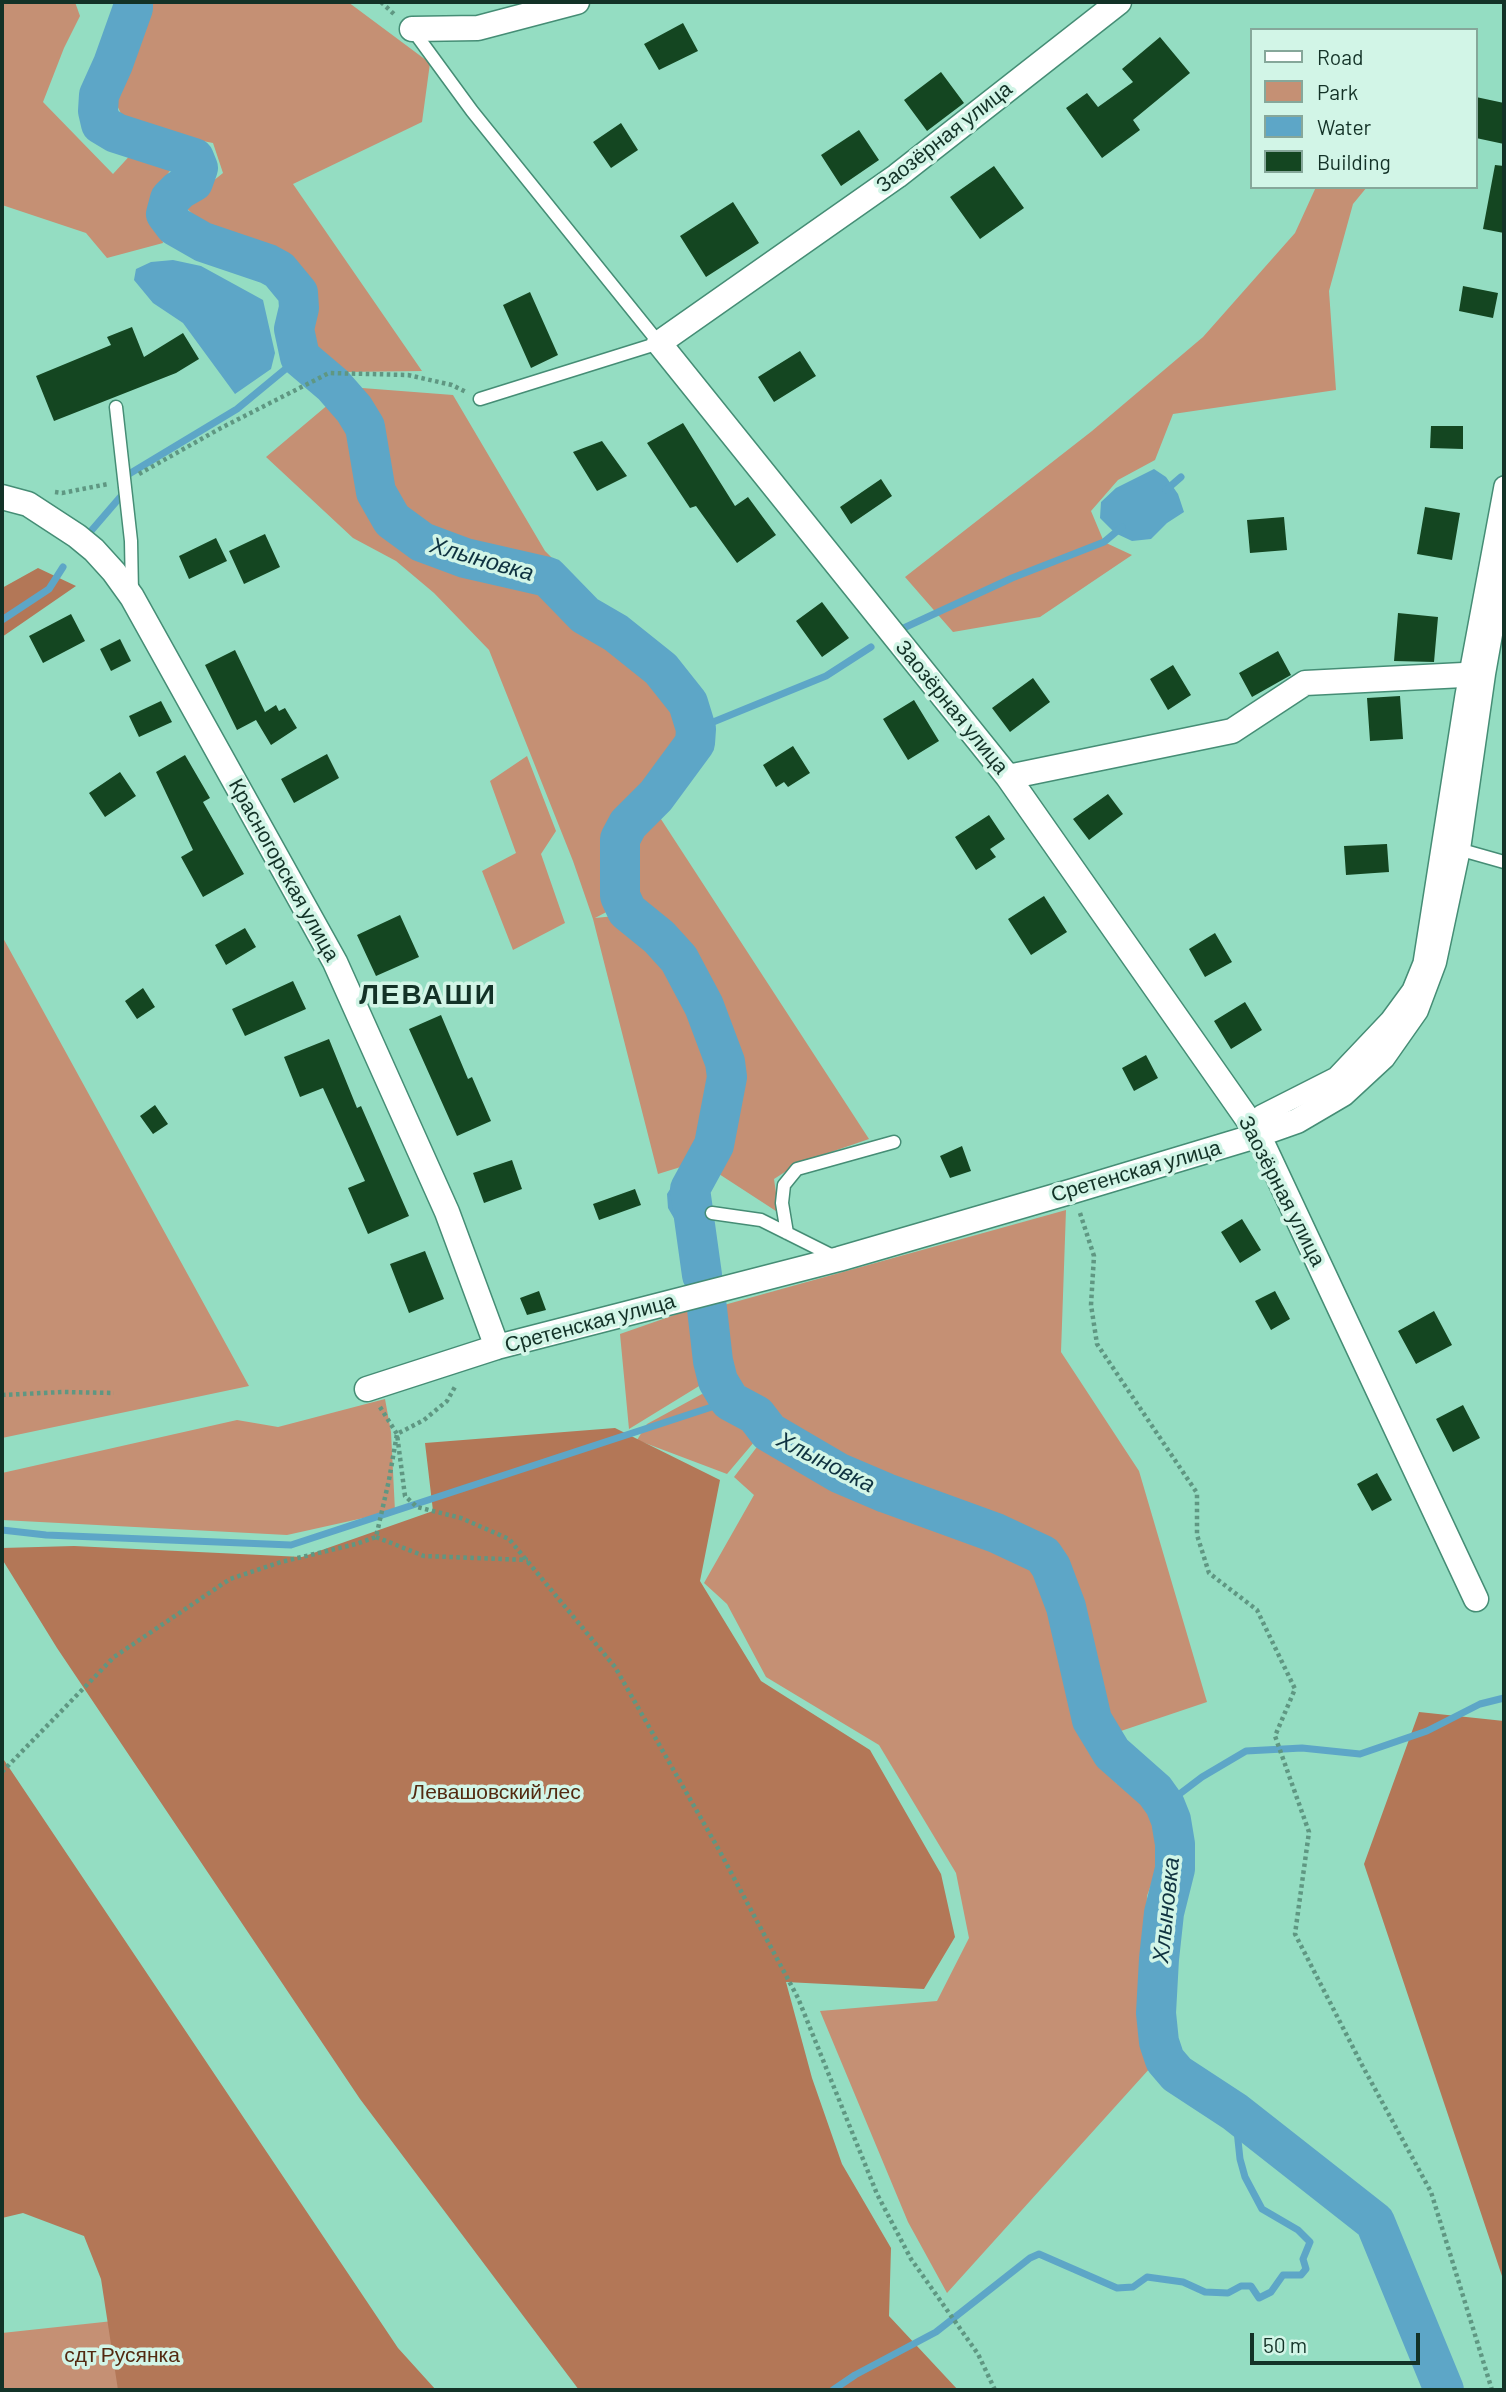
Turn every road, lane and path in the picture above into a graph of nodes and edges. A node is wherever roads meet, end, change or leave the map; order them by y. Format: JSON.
{"nodes":[{"id":1,"x":577,"y":2,"type":"edge"},
{"id":2,"x":1119,"y":2,"type":"edge"},
{"id":3,"x":412,"y":29,"type":"joint"},
{"id":4,"x":659,"y":343,"type":"junction"},
{"id":5,"x":480,"y":399,"type":"joint"},
{"id":6,"x":116,"y":407,"type":"dead end"},
{"id":7,"x":124,"y":481,"type":"junction"},
{"id":8,"x":1504,"y":486,"type":"edge"},
{"id":9,"x":49,"y":491,"type":"dead end"},
{"id":10,"x":2,"y":497,"type":"edge"},
{"id":11,"x":1504,"y":555,"type":"edge"},
{"id":12,"x":132,"y":597,"type":"junction"},
{"id":13,"x":1476,"y":675,"type":"junction"},
{"id":14,"x":1008,"y":777,"type":"junction"},
{"id":15,"x":1458,"y":849,"type":"junction"},
{"id":16,"x":1504,"y":862,"type":"edge"},
{"id":17,"x":1260,"y":1124,"type":"junction"},
{"id":18,"x":894,"y":1142,"type":"dead end"},
{"id":19,"x":1073,"y":1191,"type":"junction"},
{"id":20,"x":712,"y":1213,"type":"dead end"},
{"id":21,"x":787,"y":1233,"type":"junction"},
{"id":22,"x":839,"y":1259,"type":"junction"},
{"id":23,"x":486,"y":1350,"type":"junction"},
{"id":24,"x":368,"y":1389,"type":"joint"},
{"id":25,"x":114,"y":1394,"type":"dead end"},
{"id":26,"x":2,"y":1395,"type":"edge"},
{"id":27,"x":397,"y":1434,"type":"junction"},
{"id":28,"x":376,"y":1537,"type":"junction"},
{"id":29,"x":528,"y":1560,"type":"junction"},
{"id":30,"x":1476,"y":1600,"type":"dead end"},
{"id":31,"x":2,"y":1772,"type":"edge"},
{"id":32,"x":995,"y":2390,"type":"edge"},
{"id":33,"x":1492,"y":2390,"type":"edge"}],
"edges":[{"from":1,"to":3,"type":"street"},
{"from":2,"to":4,"type":"street","name":"Заозёрная улица"},
{"from":3,"to":4,"type":"lane"},
{"from":4,"to":5,"type":"lane"},
{"from":4,"to":14,"type":"street","name":"Заозёрная улица"},
{"from":5,"to":7,"type":"path"},
{"from":6,"to":7,"type":"lane"},
{"from":7,"to":9,"type":"path"},
{"from":7,"to":12,"type":"lane"},
{"from":8,"to":13,"type":"street"},
{"from":10,"to":12,"type":"street","name":"Красногорская улица"},
{"from":11,"to":13,"type":"street","name":"Сретенская улица"},
{"from":12,"to":23,"type":"street","name":"Красногорская улица"},
{"from":13,"to":14,"type":"street"},
{"from":13,"to":15,"type":"street","name":"Сретенская улица"},
{"from":13,"to":17,"type":"street"},
{"from":14,"to":17,"type":"street","name":"Заозёрная улица"},
{"from":15,"to":16,"type":"lane"},
{"from":15,"to":17,"type":"street","name":"Сретенская улица"},
{"from":17,"to":19,"type":"street","name":"Сретенская улица"},
{"from":17,"to":30,"type":"street","name":"Заозёрная улица"},
{"from":18,"to":21,"type":"lane"},
{"from":19,"to":22,"type":"street","name":"Сретенская улица"},
{"from":19,"to":33,"type":"path"},
{"from":20,"to":21,"type":"lane"},
{"from":21,"to":22,"type":"lane"},
{"from":22,"to":23,"type":"street","name":"Сретенская улица"},
{"from":23,"to":24,"type":"street","name":"Сретенская улица"},
{"from":23,"to":27,"type":"path"},
{"from":24,"to":27,"type":"path"},
{"from":25,"to":26,"type":"path"},
{"from":27,"to":28,"type":"path"},
{"from":27,"to":29,"type":"path"},
{"from":28,"to":29,"type":"path"},
{"from":28,"to":31,"type":"path"},
{"from":29,"to":32,"type":"path"}]}
